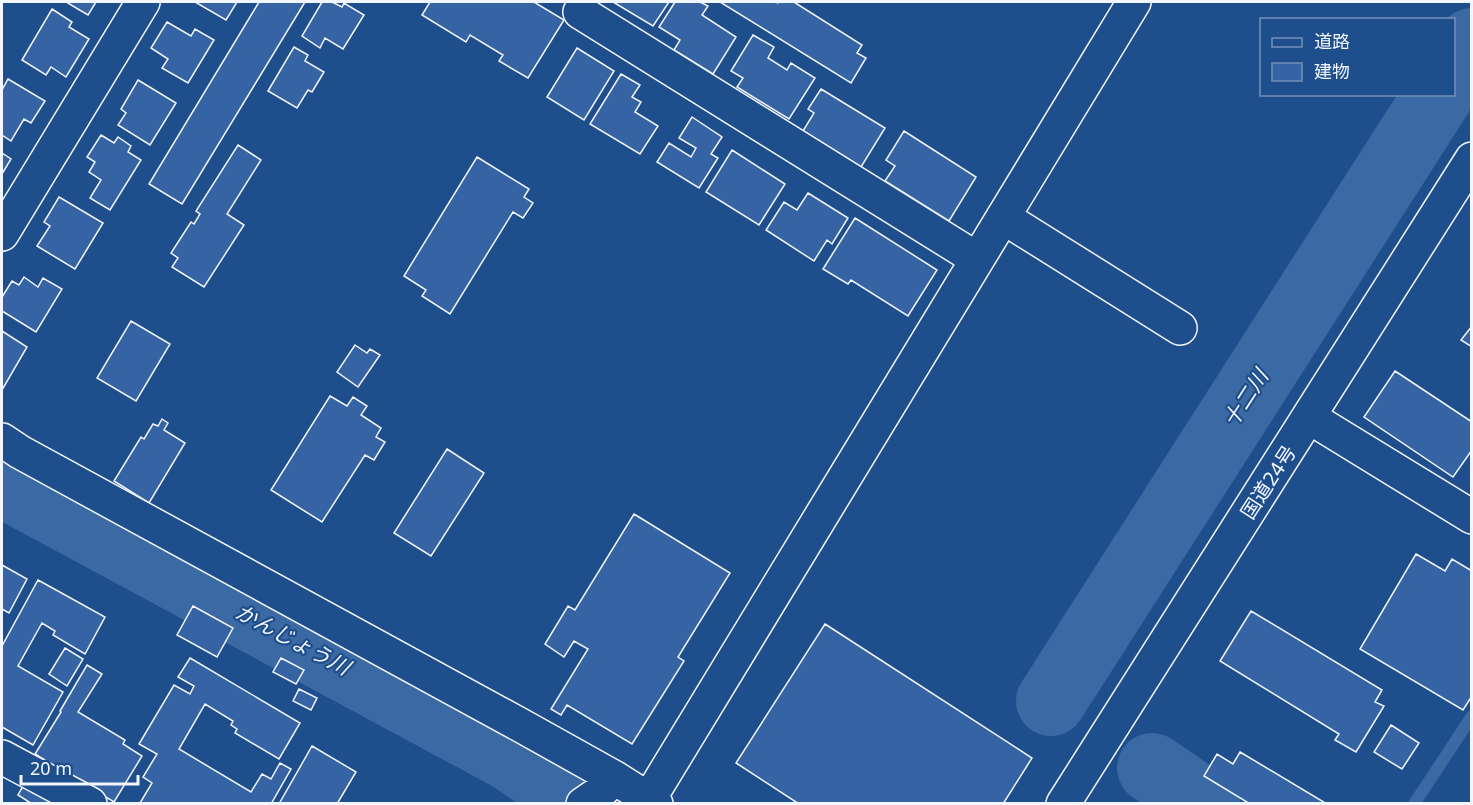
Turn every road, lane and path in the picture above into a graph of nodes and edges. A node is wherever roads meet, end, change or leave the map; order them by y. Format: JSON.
{"nodes":[{"id":1,"x":143,"y":2,"type":"edge"},
{"id":2,"x":1134,"y":2,"type":"edge"},
{"id":3,"x":580,"y":12,"type":"dead end"},
{"id":4,"x":1472,"y":159,"type":"edge"},
{"id":5,"x":1003,"y":216,"type":"junction"},
{"id":6,"x":2,"y":234,"type":"edge"},
{"id":7,"x":978,"y":259,"type":"junction"},
{"id":8,"x":1180,"y":328,"type":"dead end"},
{"id":9,"x":1309,"y":417,"type":"junction"},
{"id":10,"x":2,"y":440,"type":"edge"},
{"id":11,"x":1472,"y":517,"type":"edge"},
{"id":12,"x":2,"y":757,"type":"edge"},
{"id":13,"x":599,"y":791,"type":"edge"},
{"id":14,"x":653,"y":801,"type":"edge"},
{"id":15,"x":90,"y":804,"type":"edge"},
{"id":16,"x":1063,"y":804,"type":"edge"}],
"edges":[{"from":1,"to":6,"type":"main road"},
{"from":2,"to":5,"type":"main road"},
{"from":3,"to":7,"type":"main road"},
{"from":4,"to":9,"type":"main road","name":"国道24号"},
{"from":5,"to":7,"type":"main road"},
{"from":5,"to":8,"type":"main road"},
{"from":7,"to":14,"type":"main road"},
{"from":9,"to":11,"type":"main road"},
{"from":9,"to":16,"type":"main road","name":"国道24号"},
{"from":10,"to":13,"type":"main road"},
{"from":12,"to":15,"type":"main road"},
{"from":13,"to":14,"type":"main road"}]}
